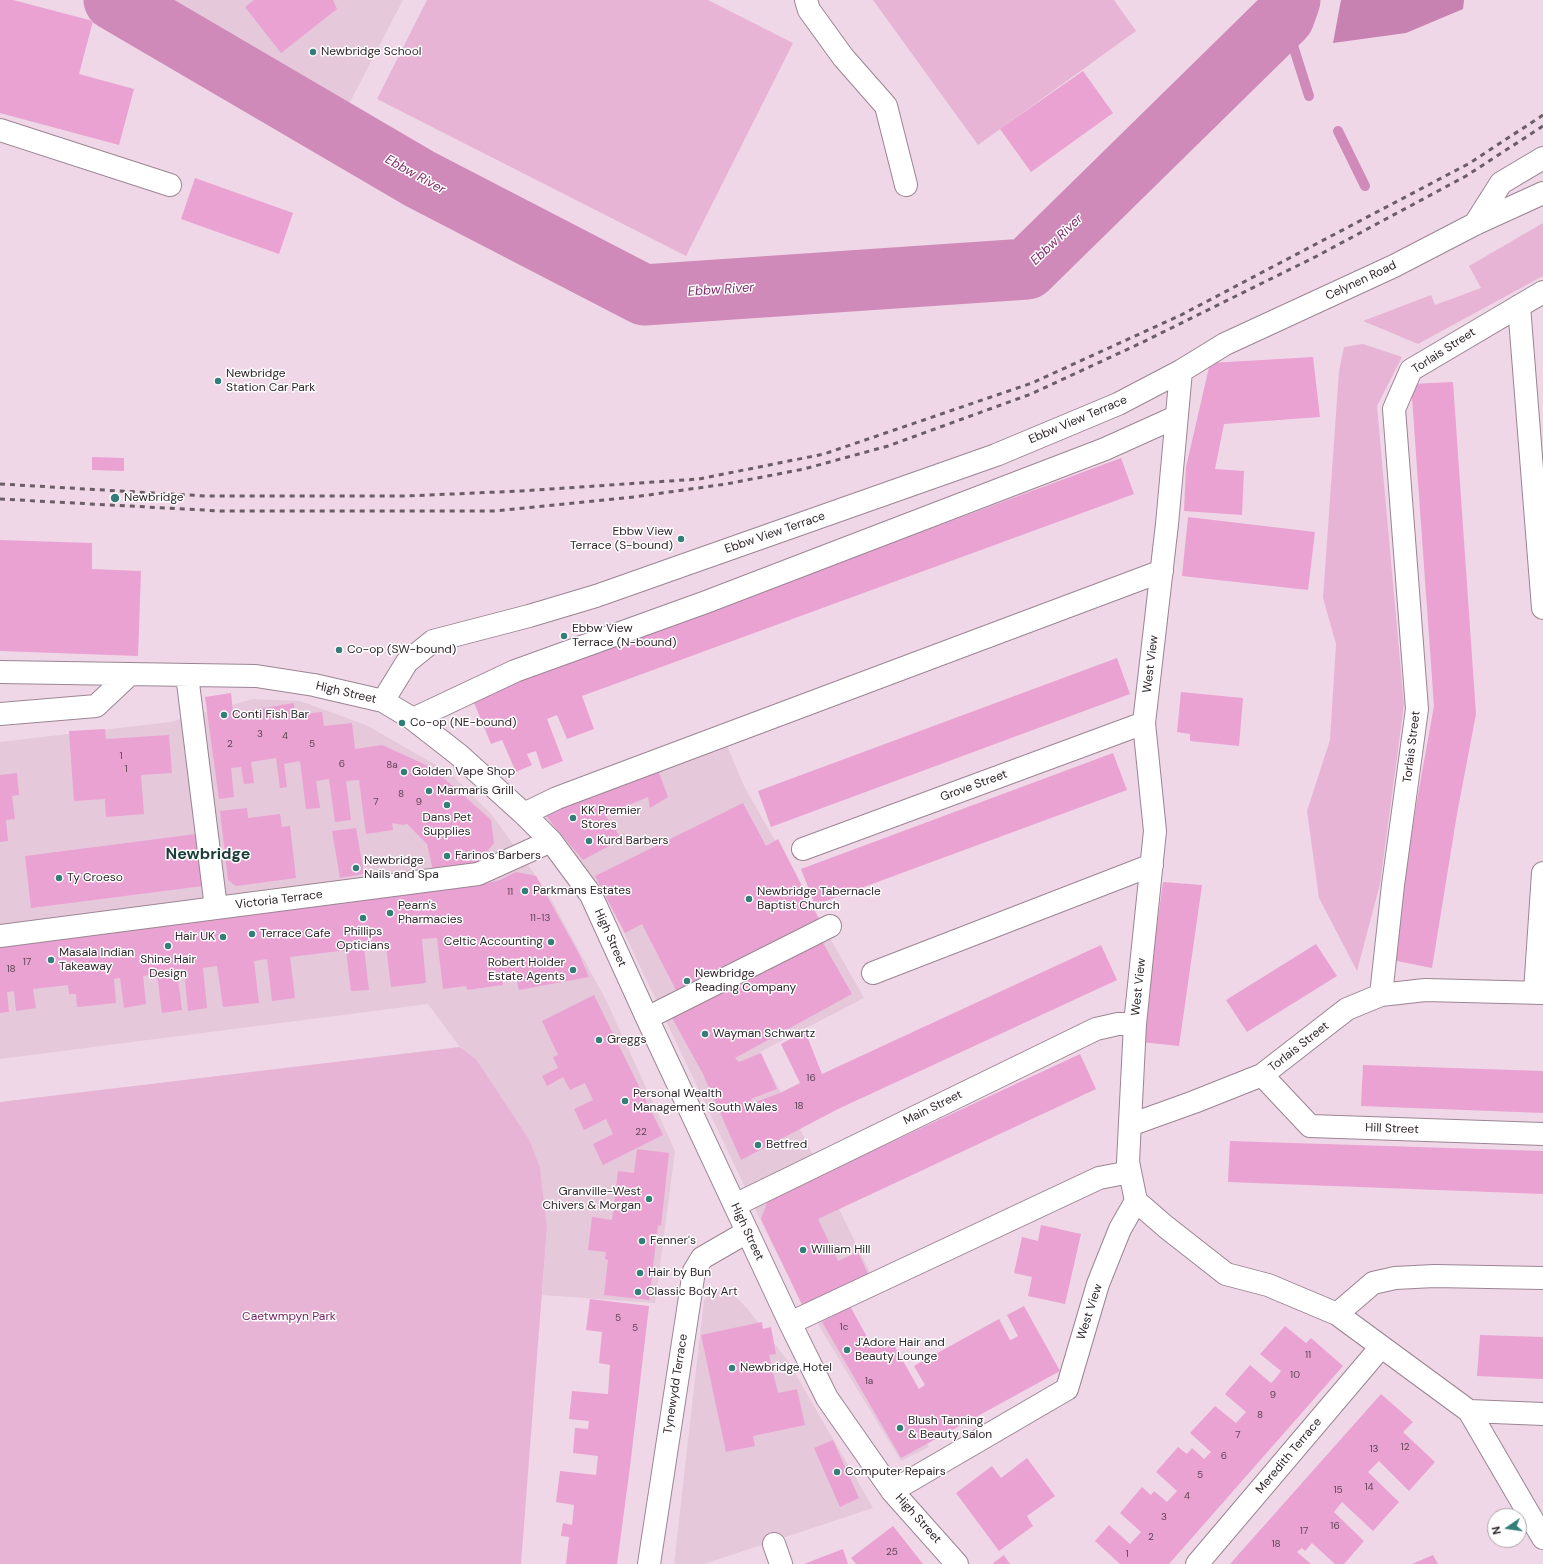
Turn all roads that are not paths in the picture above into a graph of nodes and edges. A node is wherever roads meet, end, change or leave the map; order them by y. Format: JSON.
{"nodes":[{"id":1,"x":806,"y":0,"type":"edge"},
{"id":2,"x":0,"y":130,"type":"edge"},
{"id":3,"x":1543,"y":158,"type":"edge"},
{"id":4,"x":170,"y":185,"type":"dead end"},
{"id":5,"x":906,"y":185,"type":"dead end"},
{"id":6,"x":1543,"y":193,"type":"edge"},
{"id":7,"x":1474,"y":224,"type":"junction"},
{"id":8,"x":1543,"y":292,"type":"edge"},
{"id":9,"x":1519,"y":306,"type":"junction"},
{"id":10,"x":1181,"y":371,"type":"junction"},
{"id":11,"x":1176,"y":417,"type":"junction"},
{"id":12,"x":1162,"y":570,"type":"junction"},
{"id":13,"x":1543,"y":608,"type":"edge"},
{"id":14,"x":0,"y":672,"type":"edge"},
{"id":15,"x":130,"y":674,"type":"junction"},
{"id":16,"x":187,"y":675,"type":"junction"},
{"id":17,"x":383,"y":701,"type":"junction"},
{"id":18,"x":0,"y":714,"type":"edge"},
{"id":19,"x":412,"y":719,"type":"junction"},
{"id":20,"x":1144,"y":723,"type":"junction"},
{"id":21,"x":524,"y":814,"type":"junction"},
{"id":22,"x":551,"y":841,"type":"junction"},
{"id":23,"x":803,"y":849,"type":"dead end"},
{"id":24,"x":1152,"y":865,"type":"junction"},
{"id":25,"x":1543,"y":873,"type":"edge"},
{"id":26,"x":216,"y":908,"type":"junction"},
{"id":27,"x":830,"y":926,"type":"dead end"},
{"id":28,"x":0,"y":936,"type":"edge"},
{"id":29,"x":873,"y":973,"type":"dead end"},
{"id":30,"x":1539,"y":992,"type":"edge"},
{"id":31,"x":1381,"y":994,"type":"junction"},
{"id":32,"x":647,"y":1018,"type":"junction"},
{"id":33,"x":1135,"y":1024,"type":"junction"},
{"id":34,"x":1262,"y":1075,"type":"junction"},
{"id":35,"x":1130,"y":1125,"type":"junction"},
{"id":36,"x":1543,"y":1134,"type":"edge"},
{"id":37,"x":1130,"y":1172,"type":"junction"},
{"id":38,"x":1136,"y":1201,"type":"junction"},
{"id":39,"x":735,"y":1205,"type":"junction"},
{"id":40,"x":747,"y":1232,"type":"junction"},
{"id":41,"x":1543,"y":1278,"type":"edge"},
{"id":42,"x":1337,"y":1314,"type":"junction"},
{"id":43,"x":790,"y":1324,"type":"junction"},
{"id":44,"x":1381,"y":1347,"type":"junction"},
{"id":45,"x":1468,"y":1411,"type":"junction"},
{"id":46,"x":1543,"y":1414,"type":"edge"},
{"id":47,"x":892,"y":1491,"type":"junction"},
{"id":48,"x":1543,"y":1538,"type":"edge"},
{"id":49,"x":774,"y":1544,"type":"dead end"},
{"id":50,"x":649,"y":1564,"type":"edge"},
{"id":51,"x":781,"y":1564,"type":"edge"},
{"id":52,"x":957,"y":1564,"type":"edge"},
{"id":53,"x":1197,"y":1564,"type":"edge"}],
"edges":[{"from":1,"to":5,"type":"street"},
{"from":2,"to":4,"type":"street"},
{"from":3,"to":7,"type":"street"},
{"from":6,"to":7,"type":"street","name":"Celynen Road"},
{"from":7,"to":10,"type":"street","name":"Celynen Road"},
{"from":8,"to":9,"type":"street","name":"Torlais Street"},
{"from":9,"to":13,"type":"street"},
{"from":9,"to":31,"type":"street","name":"Torlais Street"},
{"from":10,"to":11,"type":"street","name":"West View"},
{"from":10,"to":17,"type":"street","name":"Ebbw View Terrace"},
{"from":11,"to":12,"type":"street","name":"West View"},
{"from":11,"to":19,"type":"street"},
{"from":12,"to":20,"type":"street","name":"West View"},
{"from":12,"to":21,"type":"street"},
{"from":14,"to":15,"type":"street","name":"High Street"},
{"from":15,"to":16,"type":"street","name":"High Street"},
{"from":15,"to":18,"type":"street"},
{"from":16,"to":17,"type":"street","name":"High Street"},
{"from":16,"to":26,"type":"street"},
{"from":17,"to":19,"type":"street","name":"High Street"},
{"from":19,"to":21,"type":"street","name":"High Street"},
{"from":20,"to":23,"type":"street","name":"Grove Street"},
{"from":20,"to":24,"type":"street","name":"West View"},
{"from":21,"to":22,"type":"street","name":"High Street"},
{"from":22,"to":26,"type":"street","name":"Victoria Terrace"},
{"from":22,"to":32,"type":"street","name":"High Street"},
{"from":24,"to":29,"type":"street"},
{"from":24,"to":33,"type":"street","name":"West View"},
{"from":25,"to":30,"type":"street"},
{"from":26,"to":28,"type":"street","name":"Victoria Terrace"},
{"from":27,"to":32,"type":"street"},
{"from":30,"to":31,"type":"street"},
{"from":31,"to":34,"type":"street","name":"Torlais Street"},
{"from":32,"to":39,"type":"street","name":"High Street"},
{"from":33,"to":35,"type":"street","name":"West View"},
{"from":33,"to":39,"type":"street","name":"Main Street"},
{"from":34,"to":35,"type":"street","name":"Torlais Street"},
{"from":34,"to":36,"type":"street","name":"Hill Street"},
{"from":35,"to":37,"type":"street","name":"West View"},
{"from":37,"to":38,"type":"street","name":"West View"},
{"from":37,"to":43,"type":"street"},
{"from":38,"to":42,"type":"street"},
{"from":38,"to":47,"type":"street","name":"West View"},
{"from":39,"to":40,"type":"street","name":"High Street"},
{"from":40,"to":43,"type":"street","name":"High Street"},
{"from":40,"to":50,"type":"street","name":"Tynewydd Terrace"},
{"from":41,"to":42,"type":"street"},
{"from":42,"to":44,"type":"street"},
{"from":43,"to":47,"type":"street","name":"High Street"},
{"from":44,"to":45,"type":"street"},
{"from":44,"to":53,"type":"street","name":"Meredith Terrace"},
{"from":45,"to":46,"type":"street"},
{"from":45,"to":48,"type":"street"},
{"from":47,"to":52,"type":"street","name":"High Street"},
{"from":49,"to":51,"type":"street"}]}
